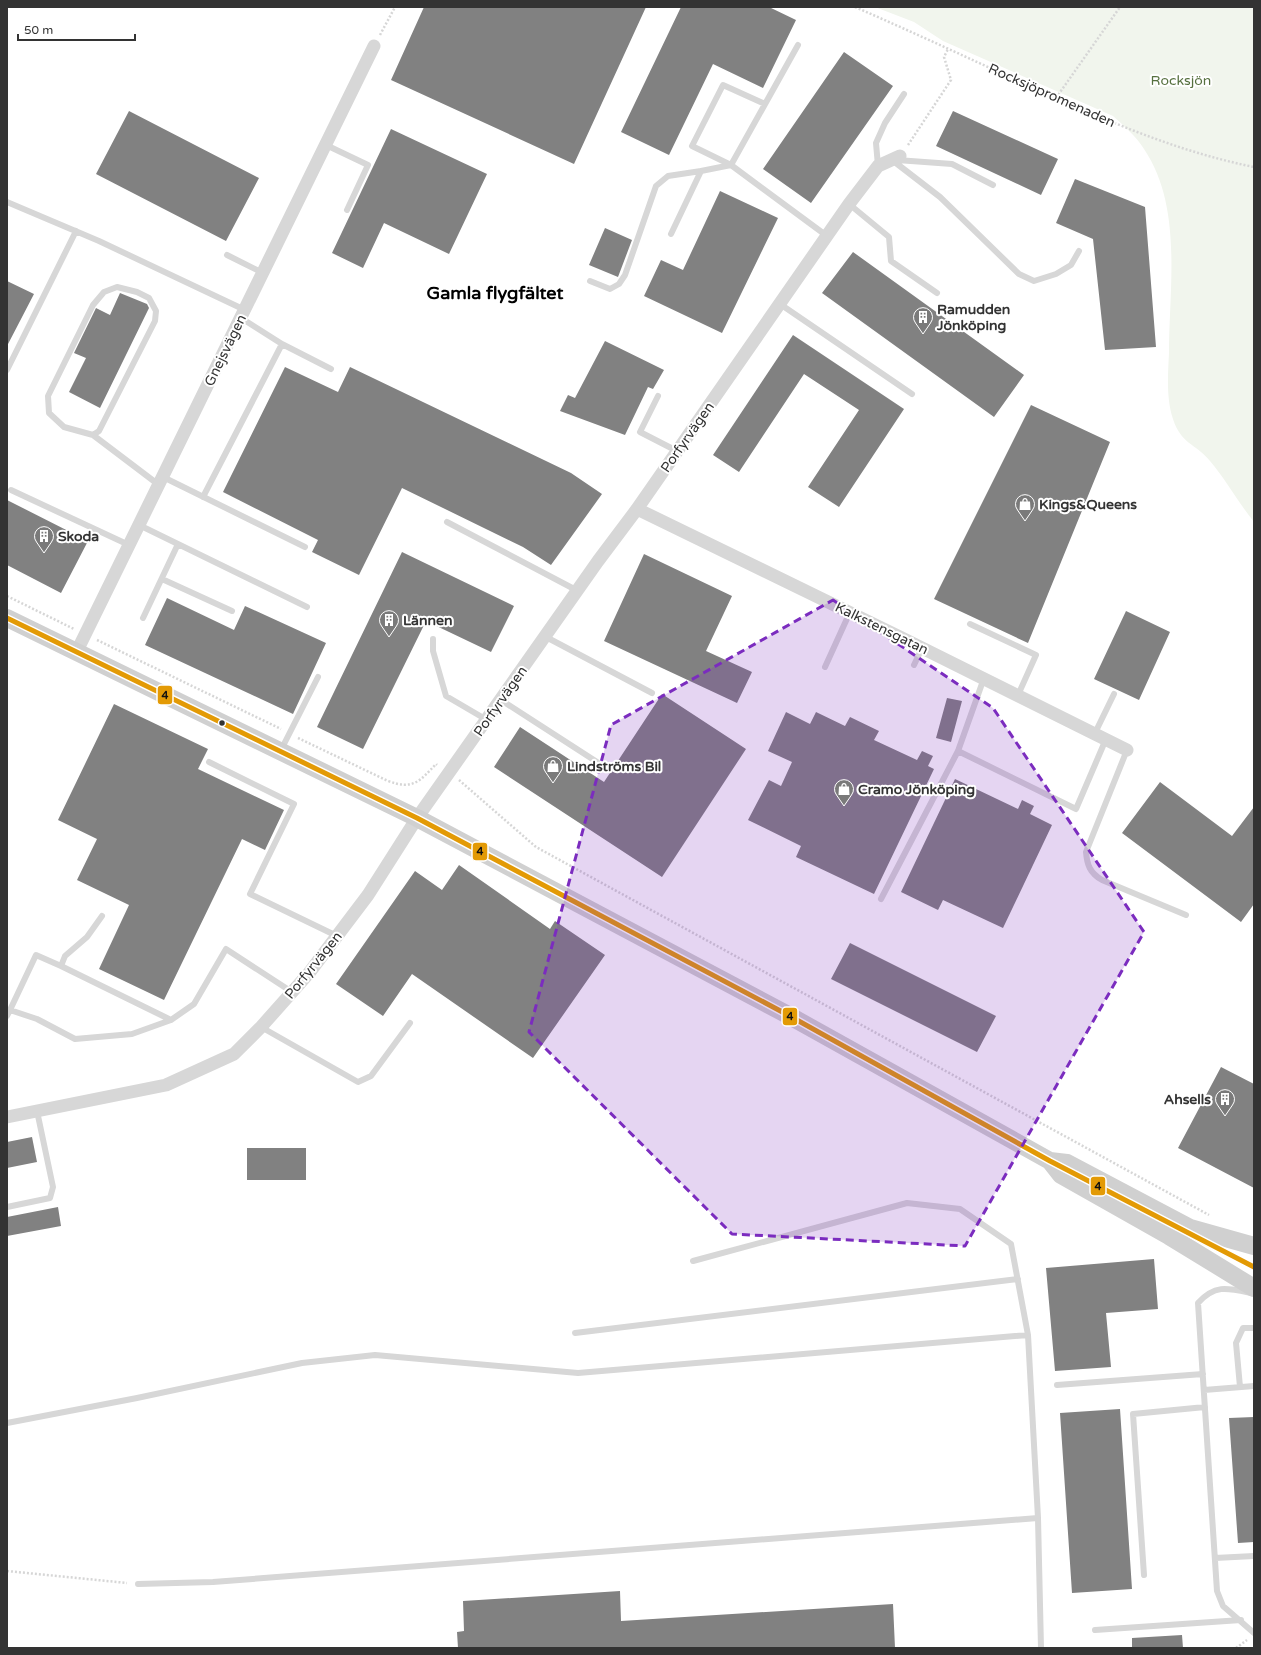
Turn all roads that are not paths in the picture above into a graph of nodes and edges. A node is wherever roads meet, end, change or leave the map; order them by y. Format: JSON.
{"nodes":[{"id":1,"x":798,"y":44,"type":"dead end"},
{"id":2,"x":374,"y":46,"type":"road end"},
{"id":3,"x":904,"y":94,"type":"dead end"},
{"id":4,"x":765,"y":104,"type":"junction"},
{"id":5,"x":326,"y":145,"type":"junction"},
{"id":6,"x":896,"y":158,"type":"junction"},
{"id":7,"x":731,"y":165,"type":"junction"},
{"id":8,"x":878,"y":166,"type":"junction"},
{"id":9,"x":701,"y":171,"type":"junction"},
{"id":10,"x":993,"y":186,"type":"dead end"},
{"id":11,"x":7,"y":202,"type":"edge"},
{"id":12,"x":849,"y":204,"type":"junction"},
{"id":13,"x":347,"y":210,"type":"dead end"},
{"id":14,"x":76,"y":231,"type":"junction"},
{"id":15,"x":671,"y":234,"type":"dead end"},
{"id":16,"x":827,"y":236,"type":"junction"},
{"id":17,"x":1079,"y":251,"type":"dead end"},
{"id":18,"x":227,"y":255,"type":"dead end"},
{"id":19,"x":263,"y":273,"type":"junction"},
{"id":20,"x":590,"y":281,"type":"dead end"},
{"id":21,"x":937,"y":293,"type":"dead end"},
{"id":22,"x":780,"y":304,"type":"junction"},
{"id":23,"x":243,"y":314,"type":"junction"},
{"id":24,"x":282,"y":344,"type":"junction"},
{"id":25,"x":331,"y":369,"type":"dead end"},
{"id":26,"x":7,"y":370,"type":"edge"},
{"id":27,"x":912,"y":394,"type":"dead end"},
{"id":28,"x":658,"y":396,"type":"dead end"},
{"id":29,"x":93,"y":435,"type":"junction"},
{"id":30,"x":677,"y":451,"type":"junction"},
{"id":31,"x":161,"y":481,"type":"junction"},
{"id":32,"x":11,"y":490,"type":"dead end"},
{"id":33,"x":203,"y":497,"type":"junction"},
{"id":34,"x":637,"y":509,"type":"junction"},
{"id":35,"x":447,"y":522,"type":"dead end"},
{"id":36,"x":139,"y":525,"type":"junction"},
{"id":37,"x":178,"y":544,"type":"junction"},
{"id":38,"x":129,"y":545,"type":"junction"},
{"id":39,"x":305,"y":547,"type":"dead end"},
{"id":40,"x":162,"y":579,"type":"junction"},
{"id":41,"x":578,"y":591,"type":"junction"},
{"id":42,"x":307,"y":608,"type":"dead end"},
{"id":43,"x":232,"y":611,"type":"dead end"},
{"id":44,"x":850,"y":612,"type":"junction"},
{"id":45,"x":7,"y":618,"type":"edge"},
{"id":46,"x":143,"y":618,"type":"dead end"},
{"id":47,"x":970,"y":624,"type":"dead end"},
{"id":48,"x":546,"y":637,"type":"junction"},
{"id":49,"x":432,"y":640,"type":"dead end"},
{"id":50,"x":922,"y":648,"type":"junction"},
{"id":51,"x":76,"y":653,"type":"junction"},
{"id":52,"x":914,"y":665,"type":"dead end"},
{"id":53,"x":825,"y":667,"type":"dead end"},
{"id":54,"x":318,"y":677,"type":"dead end"},
{"id":55,"x":984,"y":678,"type":"junction"},
{"id":56,"x":652,"y":693,"type":"dead end"},
{"id":57,"x":1114,"y":694,"type":"dead end"},
{"id":58,"x":1018,"y":695,"type":"junction"},
{"id":59,"x":501,"y":700,"type":"junction"},
{"id":60,"x":487,"y":720,"type":"junction"},
{"id":61,"x":1100,"y":736,"type":"junction"},
{"id":62,"x":958,"y":750,"type":"junction"},
{"id":63,"x":1127,"y":750,"type":"joint"},
{"id":64,"x":281,"y":752,"type":"junction"},
{"id":65,"x":209,"y":762,"type":"dead end"},
{"id":66,"x":597,"y":762,"type":"dead end"},
{"id":67,"x":417,"y":818,"type":"junction"},
{"id":68,"x":881,"y":899,"type":"dead end"},
{"id":69,"x":1186,"y":915,"type":"dead end"},
{"id":70,"x":102,"y":916,"type":"dead end"},
{"id":71,"x":337,"y":936,"type":"junction"},
{"id":72,"x":61,"y":966,"type":"junction"},
{"id":73,"x":292,"y":992,"type":"junction"},
{"id":74,"x":10,"y":1010,"type":"junction"},
{"id":75,"x":7,"y":1016,"type":"edge"},
{"id":76,"x":171,"y":1020,"type":"junction"},
{"id":77,"x":410,"y":1023,"type":"dead end"},
{"id":78,"x":261,"y":1027,"type":"junction"},
{"id":79,"x":37,"y":1111,"type":"junction"},
{"id":80,"x":7,"y":1117,"type":"edge"},
{"id":81,"x":1050,"y":1161,"type":"junction"},
{"id":82,"x":7,"y":1207,"type":"edge"},
{"id":83,"x":1254,"y":1246,"type":"edge"},
{"id":84,"x":694,"y":1261,"type":"dead end"},
{"id":85,"x":1254,"y":1267,"type":"edge"},
{"id":86,"x":1018,"y":1279,"type":"junction"},
{"id":87,"x":1254,"y":1288,"type":"edge"},
{"id":88,"x":1254,"y":1294,"type":"edge"},
{"id":89,"x":1254,"y":1328,"type":"edge"},
{"id":90,"x":575,"y":1333,"type":"dead end"},
{"id":91,"x":1028,"y":1335,"type":"junction"},
{"id":92,"x":1203,"y":1374,"type":"junction"},
{"id":93,"x":1057,"y":1385,"type":"dead end"},
{"id":94,"x":1254,"y":1386,"type":"edge"},
{"id":95,"x":1240,"y":1387,"type":"junction"},
{"id":96,"x":1204,"y":1390,"type":"junction"},
{"id":97,"x":1205,"y":1407,"type":"junction"},
{"id":98,"x":7,"y":1423,"type":"edge"},
{"id":99,"x":1038,"y":1518,"type":"junction"},
{"id":100,"x":1254,"y":1556,"type":"edge"},
{"id":101,"x":1215,"y":1558,"type":"junction"},
{"id":102,"x":1144,"y":1575,"type":"dead end"},
{"id":103,"x":138,"y":1584,"type":"road end"},
{"id":104,"x":1240,"y":1620,"type":"junction"},
{"id":105,"x":1095,"y":1630,"type":"dead end"},
{"id":106,"x":1254,"y":1633,"type":"edge"},
{"id":107,"x":1041,"y":1648,"type":"edge"}],
"edges":[{"from":1,"to":4,"type":"lane"},
{"from":2,"to":5,"type":"street","name":"Gnejsvägen"},
{"from":3,"to":8,"type":"lane"},
{"from":4,"to":7,"type":"lane"},
{"from":4,"to":7,"type":"lane"},
{"from":5,"to":13,"type":"lane"},
{"from":5,"to":19,"type":"street","name":"Gnejsvägen"},
{"from":6,"to":8,"type":"street","name":"Porfyrvägen"},
{"from":6,"to":10,"type":"lane"},
{"from":6,"to":17,"type":"lane"},
{"from":7,"to":9,"type":"lane"},
{"from":7,"to":16,"type":"lane"},
{"from":8,"to":12,"type":"street","name":"Porfyrvägen"},
{"from":9,"to":15,"type":"lane"},
{"from":9,"to":20,"type":"lane"},
{"from":11,"to":14,"type":"lane"},
{"from":12,"to":16,"type":"street","name":"Porfyrvägen"},
{"from":12,"to":21,"type":"lane"},
{"from":14,"to":23,"type":"lane"},
{"from":14,"to":26,"type":"lane"},
{"from":16,"to":22,"type":"street","name":"Porfyrvägen"},
{"from":18,"to":19,"type":"lane"},
{"from":19,"to":23,"type":"street","name":"Gnejsvägen"},
{"from":22,"to":27,"type":"lane"},
{"from":22,"to":30,"type":"street","name":"Porfyrvägen"},
{"from":23,"to":24,"type":"lane"},
{"from":23,"to":31,"type":"street","name":"Gnejsvägen"},
{"from":24,"to":25,"type":"lane"},
{"from":24,"to":33,"type":"lane"},
{"from":28,"to":30,"type":"lane"},
{"from":29,"to":29,"type":"lane"},
{"from":29,"to":31,"type":"lane"},
{"from":30,"to":34,"type":"street","name":"Porfyrvägen"},
{"from":31,"to":33,"type":"lane"},
{"from":31,"to":36,"type":"street","name":"Gnejsvägen"},
{"from":32,"to":38,"type":"lane"},
{"from":33,"to":39,"type":"lane"},
{"from":34,"to":41,"type":"street","name":"Porfyrvägen"},
{"from":34,"to":44,"type":"street","name":"Kalkstensgatan"},
{"from":35,"to":41,"type":"lane"},
{"from":36,"to":37,"type":"lane"},
{"from":36,"to":38,"type":"street","name":"Gnejsvägen"},
{"from":37,"to":40,"type":"lane"},
{"from":37,"to":42,"type":"lane"},
{"from":38,"to":51,"type":"street","name":"Gnejsvägen"},
{"from":40,"to":43,"type":"lane"},
{"from":40,"to":46,"type":"lane"},
{"from":41,"to":48,"type":"street","name":"Porfyrvägen"},
{"from":44,"to":50,"type":"street","name":"Kalkstensgatan"},
{"from":44,"to":53,"type":"lane"},
{"from":45,"to":51,"type":"main road"},
{"from":47,"to":58,"type":"lane"},
{"from":48,"to":56,"type":"lane"},
{"from":48,"to":59,"type":"street","name":"Porfyrvägen"},
{"from":49,"to":60,"type":"lane"},
{"from":50,"to":52,"type":"lane"},
{"from":50,"to":55,"type":"street","name":"Kalkstensgatan"},
{"from":51,"to":64,"type":"main road"},
{"from":54,"to":64,"type":"lane"},
{"from":55,"to":58,"type":"street","name":"Kalkstensgatan"},
{"from":55,"to":62,"type":"lane"},
{"from":57,"to":61,"type":"lane"},
{"from":58,"to":61,"type":"street","name":"Kalkstensgatan"},
{"from":59,"to":60,"type":"street","name":"Porfyrvägen"},
{"from":59,"to":66,"type":"lane"},
{"from":60,"to":67,"type":"street","name":"Porfyrvägen"},
{"from":61,"to":62,"type":"lane"},
{"from":61,"to":63,"type":"street","name":"Kalkstensgatan"},
{"from":62,"to":68,"type":"lane"},
{"from":63,"to":69,"type":"lane"},
{"from":64,"to":67,"type":"main road"},
{"from":65,"to":71,"type":"lane"},
{"from":67,"to":71,"type":"street","name":"Porfyrvägen"},
{"from":67,"to":81,"type":"main road"},
{"from":70,"to":72,"type":"lane"},
{"from":71,"to":73,"type":"street","name":"Porfyrvägen"},
{"from":72,"to":74,"type":"lane"},
{"from":72,"to":76,"type":"lane"},
{"from":73,"to":76,"type":"lane"},
{"from":73,"to":78,"type":"street","name":"Porfyrvägen"},
{"from":74,"to":75,"type":"lane"},
{"from":74,"to":76,"type":"lane"},
{"from":77,"to":78,"type":"lane"},
{"from":78,"to":79,"type":"street","name":"Porfyrvägen"},
{"from":79,"to":80,"type":"street","name":"Porfyrvägen"},
{"from":79,"to":82,"type":"lane"},
{"from":81,"to":83,"type":"main road"},
{"from":81,"to":85,"type":"lane"},
{"from":81,"to":87,"type":"main road"},
{"from":84,"to":86,"type":"lane"},
{"from":86,"to":90,"type":"lane"},
{"from":86,"to":91,"type":"lane"},
{"from":88,"to":92,"type":"lane"},
{"from":89,"to":95,"type":"lane"},
{"from":91,"to":98,"type":"lane"},
{"from":91,"to":99,"type":"lane"},
{"from":92,"to":93,"type":"lane"},
{"from":92,"to":96,"type":"lane"},
{"from":94,"to":95,"type":"lane"},
{"from":95,"to":96,"type":"lane"},
{"from":96,"to":97,"type":"lane"},
{"from":97,"to":101,"type":"lane"},
{"from":97,"to":102,"type":"lane"},
{"from":99,"to":103,"type":"lane"},
{"from":99,"to":107,"type":"lane"},
{"from":100,"to":101,"type":"lane"},
{"from":101,"to":104,"type":"lane"},
{"from":104,"to":105,"type":"lane"},
{"from":104,"to":106,"type":"lane"}]}
